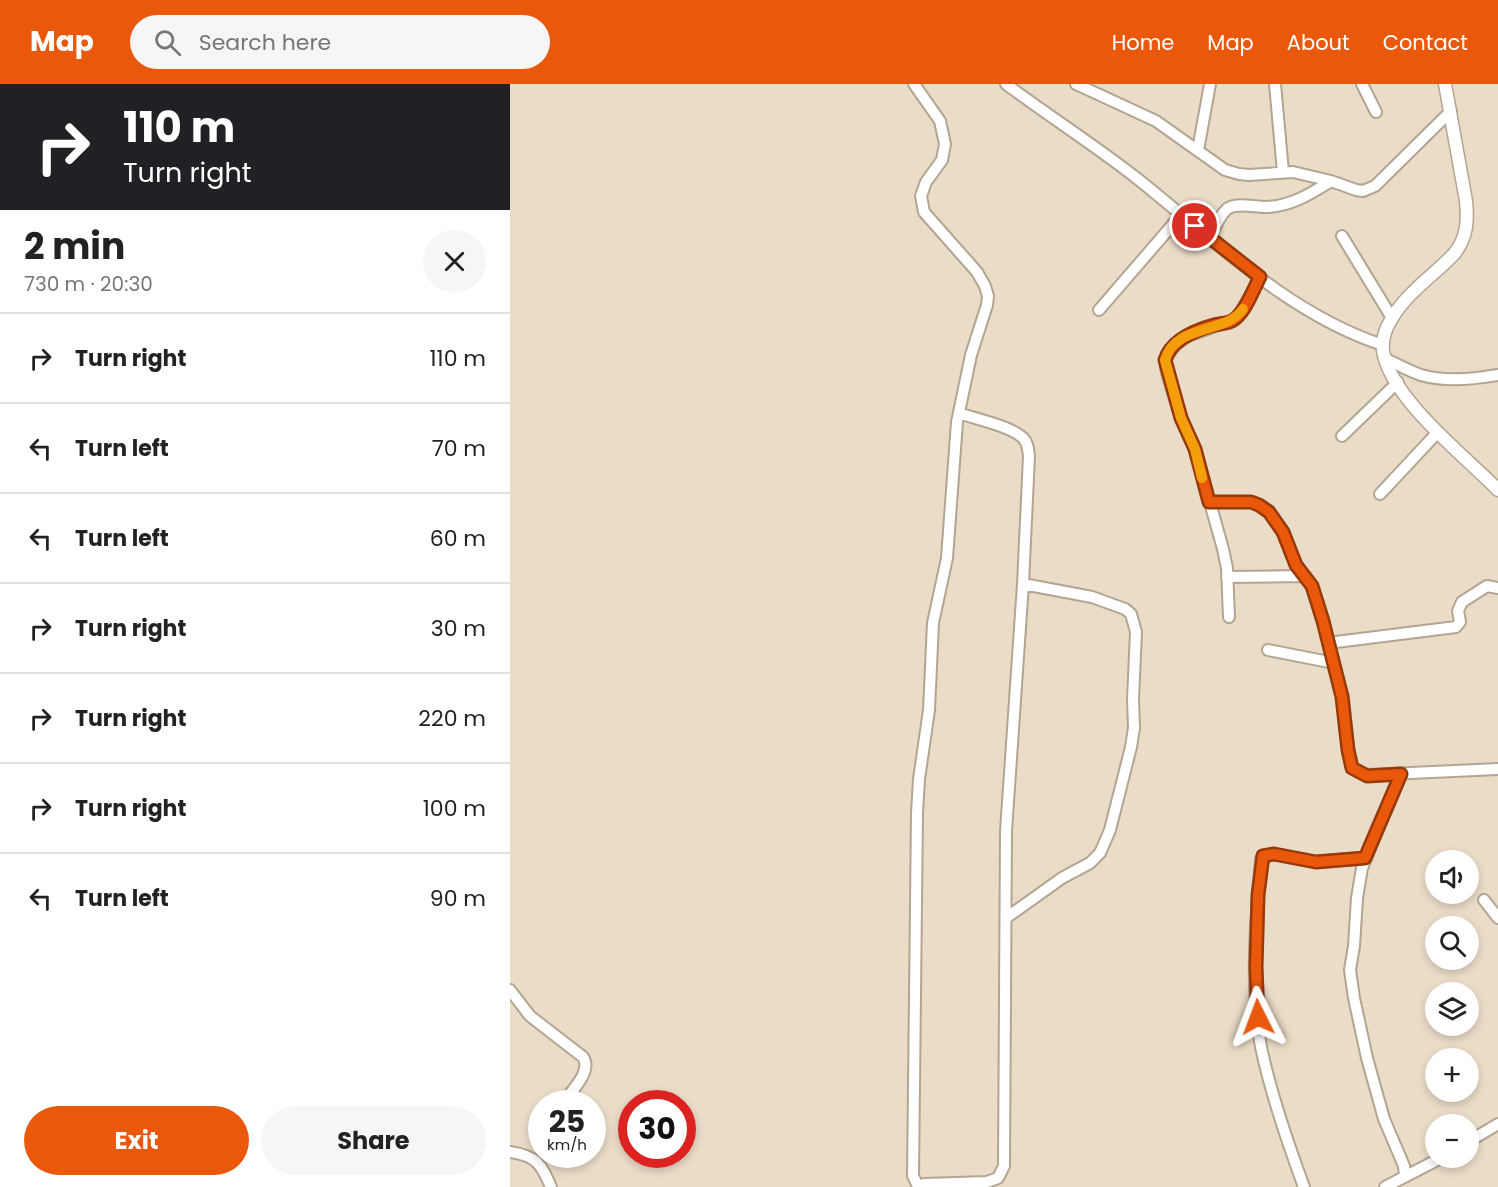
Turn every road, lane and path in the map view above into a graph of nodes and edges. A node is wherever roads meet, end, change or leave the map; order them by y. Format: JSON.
{"nodes":[{"id":1,"x":915,"y":84,"type":"edge"},
{"id":2,"x":1006,"y":84,"type":"edge"},
{"id":3,"x":1076,"y":84,"type":"edge"},
{"id":4,"x":1210,"y":84,"type":"edge"},
{"id":5,"x":1275,"y":84,"type":"edge"},
{"id":6,"x":1362,"y":84,"type":"edge"},
{"id":7,"x":1445,"y":84,"type":"edge"},
{"id":8,"x":1451,"y":111,"type":"junction"},
{"id":9,"x":1376,"y":112,"type":"dead end"},
{"id":10,"x":1198,"y":150,"type":"junction"},
{"id":11,"x":1284,"y":172,"type":"junction"},
{"id":12,"x":1331,"y":181,"type":"junction"},
{"id":13,"x":1181,"y":215,"type":"junction"},
{"id":14,"x":1342,"y":236,"type":"dead end"},
{"id":15,"x":1210,"y":238,"type":"junction"},
{"id":16,"x":1260,"y":277,"type":"junction"},
{"id":17,"x":1099,"y":310,"type":"dead end"},
{"id":18,"x":1392,"y":318,"type":"junction"},
{"id":19,"x":1383,"y":345,"type":"junction"},
{"id":20,"x":1386,"y":359,"type":"junction"},
{"id":21,"x":1498,"y":375,"type":"edge"},
{"id":22,"x":1398,"y":382,"type":"junction"},
{"id":23,"x":959,"y":413,"type":"junction"},
{"id":24,"x":1438,"y":432,"type":"junction"},
{"id":25,"x":1342,"y":436,"type":"dead end"},
{"id":26,"x":1498,"y":490,"type":"edge"},
{"id":27,"x":1380,"y":495,"type":"dead end"},
{"id":28,"x":1209,"y":502,"type":"junction"},
{"id":29,"x":1305,"y":576,"type":"junction"},
{"id":30,"x":1227,"y":577,"type":"junction"},
{"id":31,"x":1023,"y":584,"type":"junction"},
{"id":32,"x":1498,"y":588,"type":"edge"},
{"id":33,"x":1229,"y":617,"type":"dead end"},
{"id":34,"x":1328,"y":643,"type":"junction"},
{"id":35,"x":1268,"y":650,"type":"dead end"},
{"id":36,"x":1334,"y":663,"type":"junction"},
{"id":37,"x":1498,"y":769,"type":"edge"},
{"id":38,"x":1401,"y":774,"type":"junction"},
{"id":39,"x":1365,"y":858,"type":"junction"},
{"id":40,"x":1484,"y":900,"type":"dead end"},
{"id":41,"x":1006,"y":918,"type":"junction"},
{"id":42,"x":1498,"y":918,"type":"edge"},
{"id":43,"x":510,"y":990,"type":"edge"},
{"id":44,"x":572,"y":1090,"type":"edge"},
{"id":45,"x":1498,"y":1124,"type":"edge"},
{"id":46,"x":1479,"y":1135,"type":"edge"},
{"id":47,"x":510,"y":1152,"type":"edge"},
{"id":48,"x":528,"y":1158,"type":"edge"},
{"id":49,"x":1425,"y":1166,"type":"edge"},
{"id":50,"x":543,"y":1168,"type":"edge"},
{"id":51,"x":1405,"y":1176,"type":"junction"},
{"id":52,"x":918,"y":1186,"type":"edge"},
{"id":53,"x":551,"y":1187,"type":"edge"},
{"id":54,"x":1304,"y":1187,"type":"edge"},
{"id":55,"x":1385,"y":1187,"type":"edge"}],
"edges":[{"from":1,"to":23,"type":"street"},
{"from":2,"to":13,"type":"street"},
{"from":3,"to":10,"type":"street"},
{"from":4,"to":10,"type":"street"},
{"from":5,"to":11,"type":"street"},
{"from":6,"to":9,"type":"street"},
{"from":7,"to":8,"type":"street"},
{"from":8,"to":12,"type":"street"},
{"from":8,"to":18,"type":"street"},
{"from":10,"to":11,"type":"street"},
{"from":11,"to":12,"type":"street"},
{"from":12,"to":15,"type":"street"},
{"from":13,"to":15,"type":"street"},
{"from":13,"to":17,"type":"street"},
{"from":14,"to":18,"type":"street"},
{"from":15,"to":16,"type":"street"},
{"from":16,"to":19,"type":"street"},
{"from":16,"to":28,"type":"street"},
{"from":18,"to":19,"type":"street"},
{"from":19,"to":20,"type":"street"},
{"from":20,"to":21,"type":"street"},
{"from":20,"to":22,"type":"street"},
{"from":22,"to":24,"type":"street"},
{"from":22,"to":25,"type":"street"},
{"from":23,"to":31,"type":"street"},
{"from":23,"to":52,"type":"street"},
{"from":24,"to":26,"type":"street"},
{"from":24,"to":27,"type":"street"},
{"from":28,"to":29,"type":"street"},
{"from":28,"to":30,"type":"street"},
{"from":29,"to":30,"type":"street"},
{"from":29,"to":34,"type":"street"},
{"from":30,"to":33,"type":"street"},
{"from":31,"to":41,"type":"street"},
{"from":31,"to":41,"type":"street"},
{"from":32,"to":34,"type":"street"},
{"from":34,"to":36,"type":"street"},
{"from":35,"to":36,"type":"street"},
{"from":36,"to":38,"type":"street"},
{"from":37,"to":38,"type":"street"},
{"from":38,"to":39,"type":"street"},
{"from":39,"to":51,"type":"street"},
{"from":39,"to":54,"type":"street"},
{"from":40,"to":42,"type":"street"},
{"from":41,"to":52,"type":"street"},
{"from":43,"to":44,"type":"street"},
{"from":45,"to":46,"type":"street"},
{"from":47,"to":48,"type":"street"},
{"from":49,"to":51,"type":"street"},
{"from":50,"to":53,"type":"street"},
{"from":51,"to":55,"type":"street"}]}
